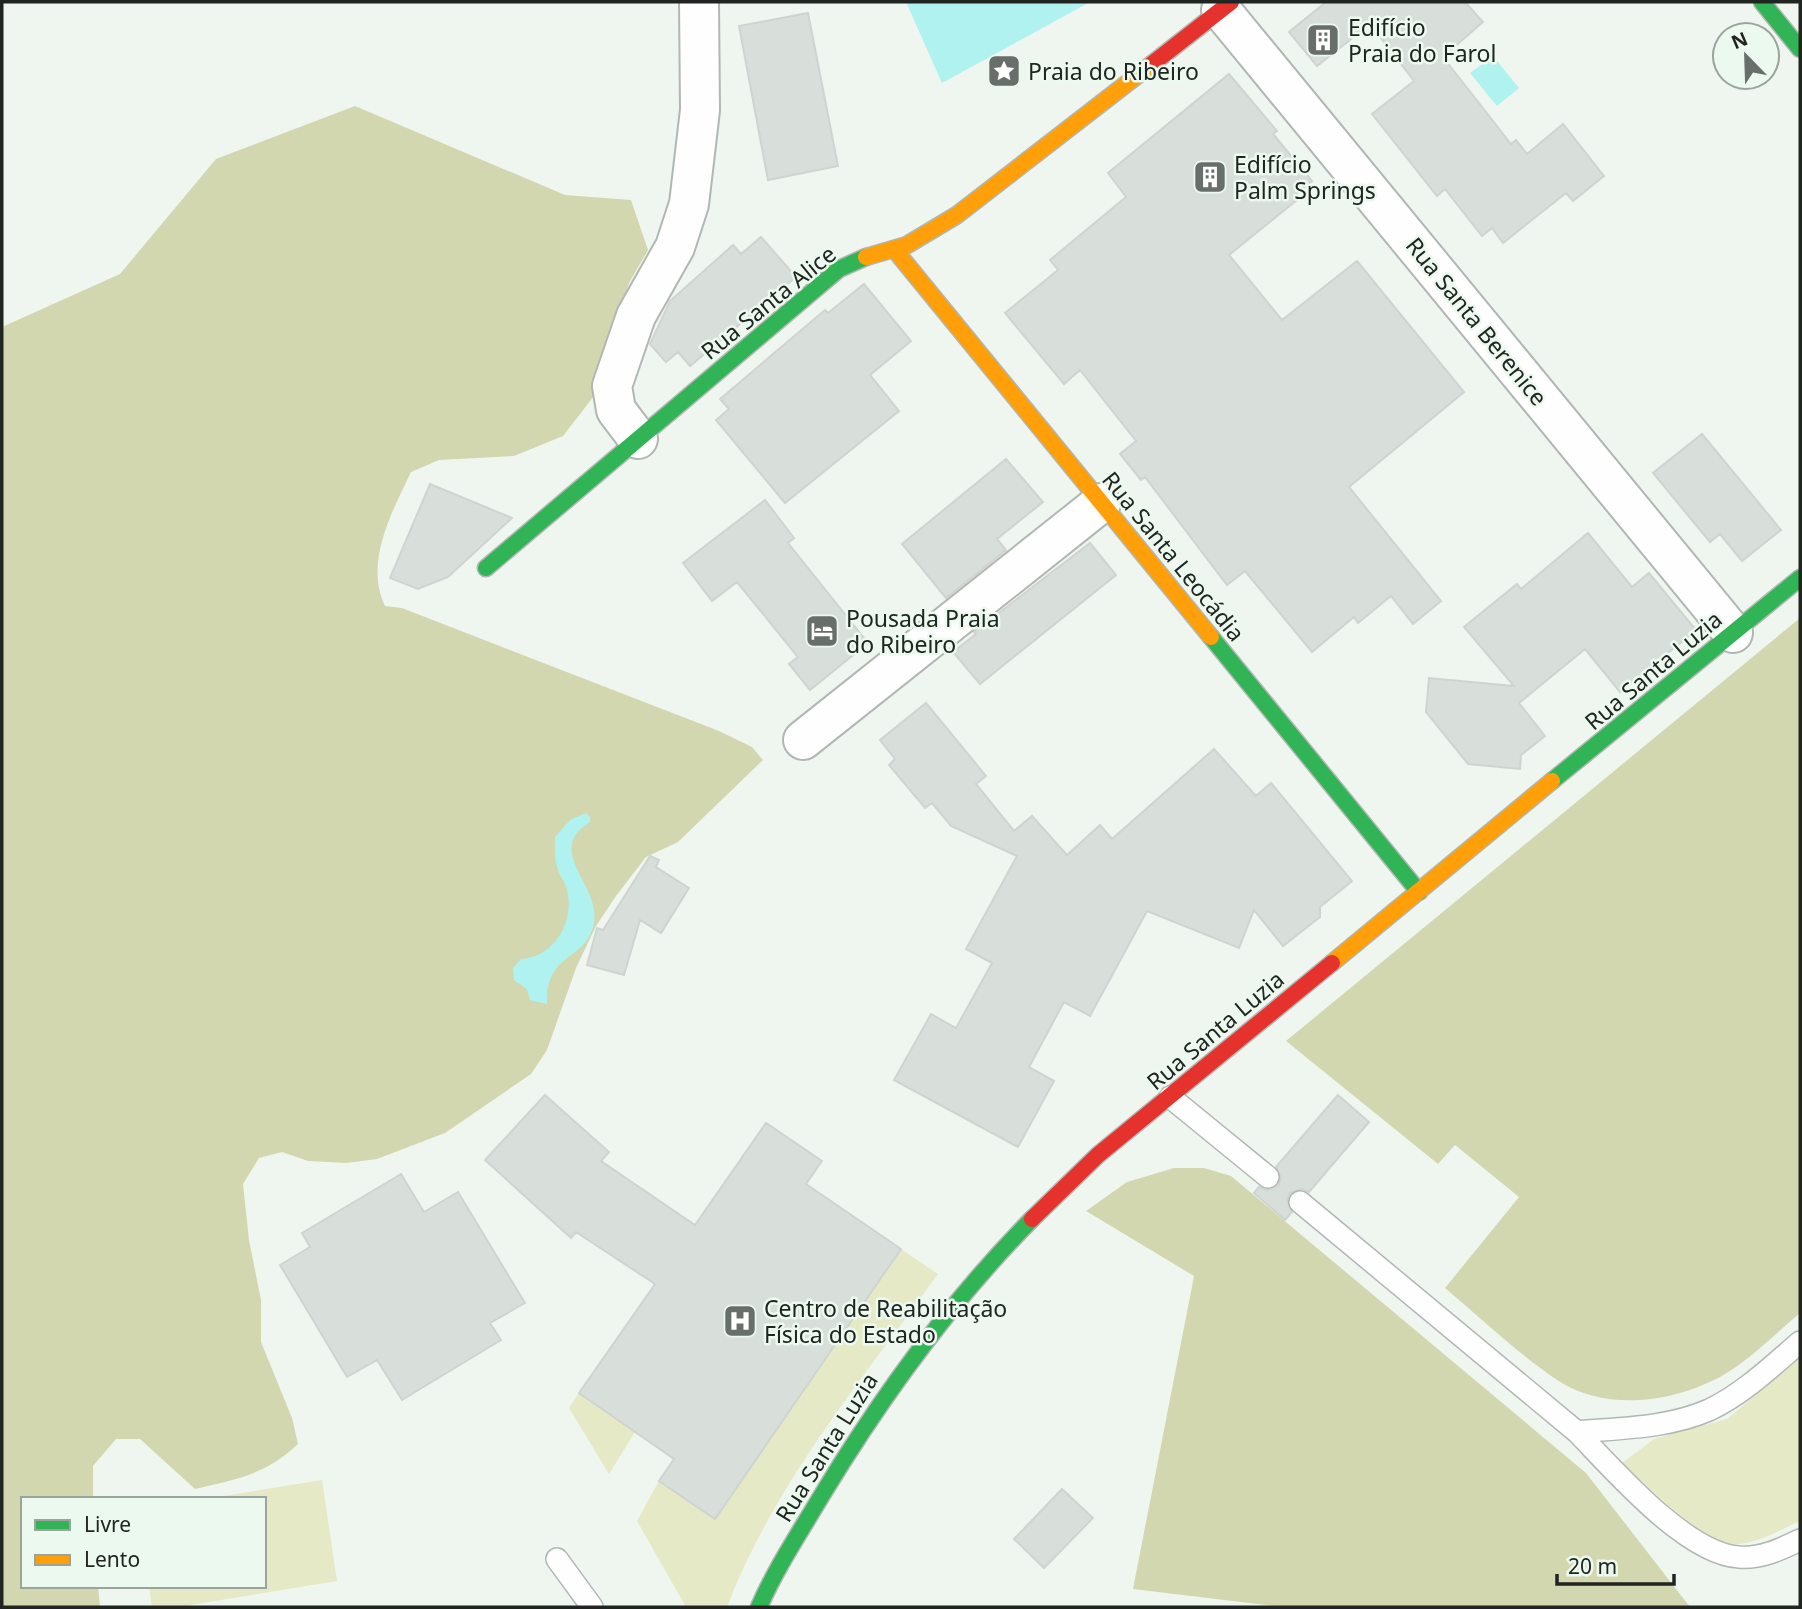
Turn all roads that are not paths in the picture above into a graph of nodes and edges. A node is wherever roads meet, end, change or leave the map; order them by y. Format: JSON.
{"nodes":[{"id":1,"x":699,"y":2,"type":"edge"},
{"id":2,"x":1762,"y":2,"type":"edge"},
{"id":3,"x":1226,"y":6,"type":"edge"},
{"id":4,"x":1800,"y":49,"type":"edge"},
{"id":5,"x":894,"y":249,"type":"junction"},
{"id":6,"x":638,"y":439,"type":"junction"},
{"id":7,"x":1101,"y":503,"type":"junction"},
{"id":8,"x":486,"y":568,"type":"dead end"},
{"id":9,"x":1800,"y":578,"type":"edge"},
{"id":10,"x":1733,"y":633,"type":"junction"},
{"id":11,"x":803,"y":740,"type":"dead end"},
{"id":12,"x":1419,"y":892,"type":"junction"},
{"id":13,"x":1170,"y":1097,"type":"junction"},
{"id":14,"x":1268,"y":1177,"type":"dead end"},
{"id":15,"x":1300,"y":1202,"type":"dead end"},
{"id":16,"x":1800,"y":1342,"type":"edge"},
{"id":17,"x":1577,"y":1432,"type":"junction"},
{"id":18,"x":1800,"y":1540,"type":"edge"},
{"id":19,"x":557,"y":1559,"type":"dead end"},
{"id":20,"x":592,"y":1607,"type":"edge"},
{"id":21,"x":759,"y":1607,"type":"edge"}],
"edges":[{"from":1,"to":6,"type":"street"},
{"from":2,"to":4,"type":"street"},
{"from":3,"to":5,"type":"street","name":"Rua Santa Alice"},
{"from":3,"to":10,"type":"street","name":"Rua Santa Berenice"},
{"from":5,"to":6,"type":"street","name":"Rua Santa Alice"},
{"from":5,"to":7,"type":"street","name":"Rua Santa Leocádia"},
{"from":6,"to":8,"type":"street","name":"Rua Santa Alice"},
{"from":7,"to":11,"type":"street"},
{"from":7,"to":12,"type":"street","name":"Rua Santa Leocádia"},
{"from":9,"to":10,"type":"street","name":"Rua Santa Luzia"},
{"from":10,"to":12,"type":"street","name":"Rua Santa Luzia"},
{"from":12,"to":13,"type":"street","name":"Rua Santa Luzia"},
{"from":13,"to":14,"type":"lane"},
{"from":13,"to":21,"type":"street","name":"Rua Santa Luzia"},
{"from":15,"to":17,"type":"lane"},
{"from":16,"to":17,"type":"lane"},
{"from":17,"to":18,"type":"lane"},
{"from":19,"to":20,"type":"lane"}]}
